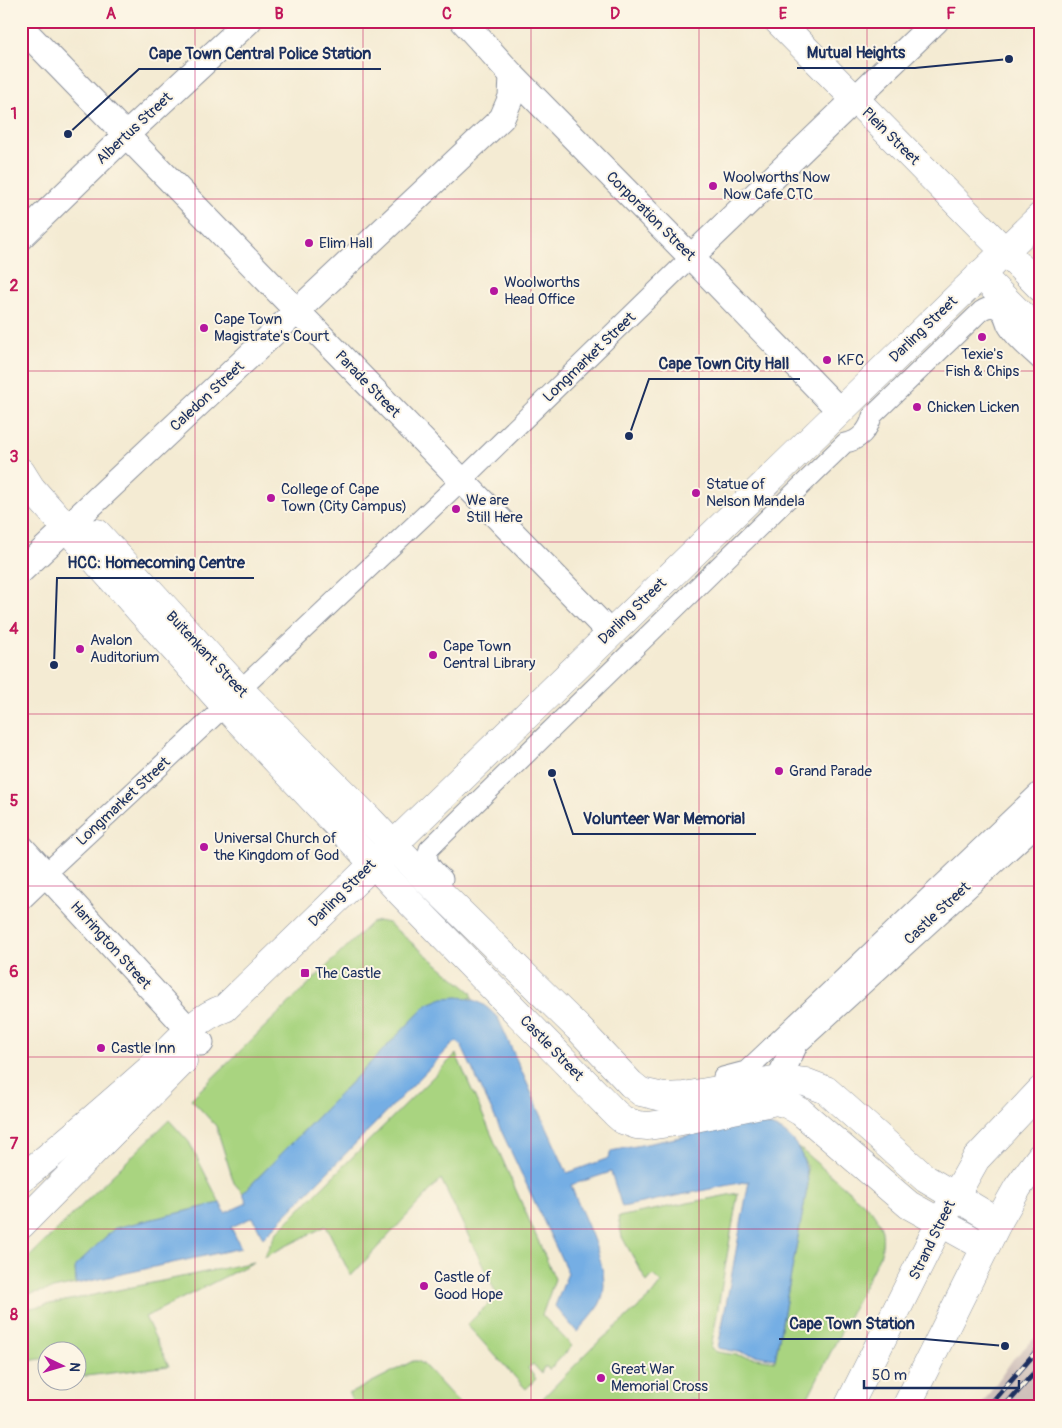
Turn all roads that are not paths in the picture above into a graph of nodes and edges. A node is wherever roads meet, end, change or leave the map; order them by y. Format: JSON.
{"nodes":[{"id":1,"x":249,"y":21,"type":"edge"},
{"id":2,"x":463,"y":21,"type":"edge"},
{"id":3,"x":778,"y":21,"type":"edge"},
{"id":4,"x":936,"y":21,"type":"edge"},
{"id":5,"x":21,"y":26,"type":"edge"},
{"id":6,"x":512,"y":75,"type":"junction"},
{"id":7,"x":855,"y":99,"type":"junction"},
{"id":8,"x":502,"y":118,"type":"junction"},
{"id":9,"x":560,"y":124,"type":"junction"},
{"id":10,"x":126,"y":135,"type":"junction"},
{"id":11,"x":1041,"y":216,"type":"edge"},
{"id":12,"x":21,"y":237,"type":"edge"},
{"id":13,"x":1004,"y":251,"type":"junction"},
{"id":14,"x":691,"y":257,"type":"junction"},
{"id":15,"x":980,"y":274,"type":"junction"},
{"id":16,"x":1041,"y":288,"type":"edge"},
{"id":17,"x":297,"y":311,"type":"junction"},
{"id":18,"x":1041,"y":336,"type":"edge"},
{"id":19,"x":1041,"y":362,"type":"edge"},
{"id":20,"x":839,"y":410,"type":"junction"},
{"id":21,"x":21,"y":465,"type":"edge"},
{"id":22,"x":21,"y":472,"type":"edge"},
{"id":23,"x":462,"y":481,"type":"junction"},
{"id":24,"x":73,"y":521,"type":"junction"},
{"id":25,"x":21,"y":570,"type":"edge"},
{"id":26,"x":610,"y":634,"type":"junction"},
{"id":27,"x":233,"y":698,"type":"junction"},
{"id":28,"x":1041,"y":790,"type":"edge"},
{"id":29,"x":1041,"y":818,"type":"edge"},
{"id":30,"x":21,"y":847,"type":"edge"},
{"id":31,"x":383,"y":853,"type":"junction"},
{"id":32,"x":46,"y":874,"type":"junction"},
{"id":33,"x":21,"y":897,"type":"edge"},
{"id":34,"x":195,"y":1037,"type":"junction"},
{"id":35,"x":778,"y":1090,"type":"junction"},
{"id":36,"x":1041,"y":1090,"type":"edge"},
{"id":37,"x":1041,"y":1156,"type":"edge"},
{"id":38,"x":69,"y":1175,"type":"junction"},
{"id":39,"x":21,"y":1179,"type":"edge"},
{"id":40,"x":954,"y":1197,"type":"junction"},
{"id":41,"x":21,"y":1207,"type":"edge"},
{"id":42,"x":998,"y":1222,"type":"junction"},
{"id":43,"x":940,"y":1223,"type":"junction"},
{"id":44,"x":21,"y":1225,"type":"edge"},
{"id":45,"x":985,"y":1247,"type":"junction"},
{"id":46,"x":848,"y":1407,"type":"edge"},
{"id":47,"x":906,"y":1407,"type":"edge"}],
"edges":[{"from":1,"to":10,"type":"street","name":"Albertus Street"},
{"from":2,"to":6,"type":"street","name":"Corporation Street"},
{"from":3,"to":7,"type":"main road","name":"Plein Street"},
{"from":4,"to":7,"type":"street","name":"Longmarket Street"},
{"from":5,"to":10,"type":"street","name":"Parade Street"},
{"from":6,"to":8,"type":"street","name":"Caledon Street"},
{"from":6,"to":9,"type":"street","name":"Corporation Street"},
{"from":7,"to":13,"type":"main road","name":"Plein Street"},
{"from":7,"to":14,"type":"street","name":"Longmarket Street"},
{"from":8,"to":9,"type":"street"},
{"from":8,"to":17,"type":"street","name":"Caledon Street"},
{"from":9,"to":14,"type":"street","name":"Corporation Street"},
{"from":10,"to":12,"type":"street","name":"Albertus Street"},
{"from":10,"to":17,"type":"street","name":"Parade Street"},
{"from":11,"to":13,"type":"main road","name":"Darling Street"},
{"from":13,"to":15,"type":"main road","name":"Darling Street"},
{"from":13,"to":16,"type":"main road","name":"Plein Street"},
{"from":14,"to":20,"type":"street","name":"Corporation Street"},
{"from":14,"to":23,"type":"street","name":"Longmarket Street"},
{"from":15,"to":18,"type":"main road"},
{"from":15,"to":20,"type":"main road","name":"Darling Street"},
{"from":17,"to":23,"type":"street","name":"Parade Street"},
{"from":17,"to":24,"type":"street","name":"Caledon Street"},
{"from":19,"to":28,"type":"street"},
{"from":20,"to":26,"type":"main road","name":"Darling Street"},
{"from":21,"to":24,"type":"main road","name":"Buitenkant Street"},
{"from":22,"to":24,"type":"main road","name":"Buitenkant Street"},
{"from":23,"to":26,"type":"street","name":"Parade Street"},
{"from":23,"to":27,"type":"street","name":"Longmarket Street"},
{"from":24,"to":25,"type":"street","name":"Caledon Street"},
{"from":24,"to":27,"type":"main road","name":"Buitenkant Street"},
{"from":26,"to":31,"type":"main road","name":"Darling Street"},
{"from":27,"to":31,"type":"main road","name":"Buitenkant Street"},
{"from":27,"to":32,"type":"street","name":"Longmarket Street"},
{"from":29,"to":35,"type":"street","name":"Castle Street"},
{"from":30,"to":32,"type":"street","name":"Harrington Street"},
{"from":31,"to":34,"type":"main road","name":"Darling Street"},
{"from":31,"to":35,"type":"main road","name":"Castle Street"},
{"from":32,"to":33,"type":"street","name":"Longmarket Street"},
{"from":32,"to":34,"type":"street","name":"Harrington Street"},
{"from":34,"to":38,"type":"main road","name":"Darling Street"},
{"from":34,"to":39,"type":"main road","name":"Darling Street"},
{"from":35,"to":40,"type":"main road","name":"Castle Street"},
{"from":35,"to":43,"type":"main road"},
{"from":36,"to":40,"type":"main road","name":"Strand Street"},
{"from":37,"to":42,"type":"main road"},
{"from":38,"to":41,"type":"main road"},
{"from":38,"to":44,"type":"main road","name":"Darling Street"},
{"from":40,"to":42,"type":"main road","name":"Castle Street"},
{"from":40,"to":43,"type":"main road","name":"Strand Street"},
{"from":42,"to":45,"type":"main road"},
{"from":43,"to":45,"type":"main road"},
{"from":43,"to":46,"type":"main road","name":"Strand Street"},
{"from":45,"to":47,"type":"main road"}]}
